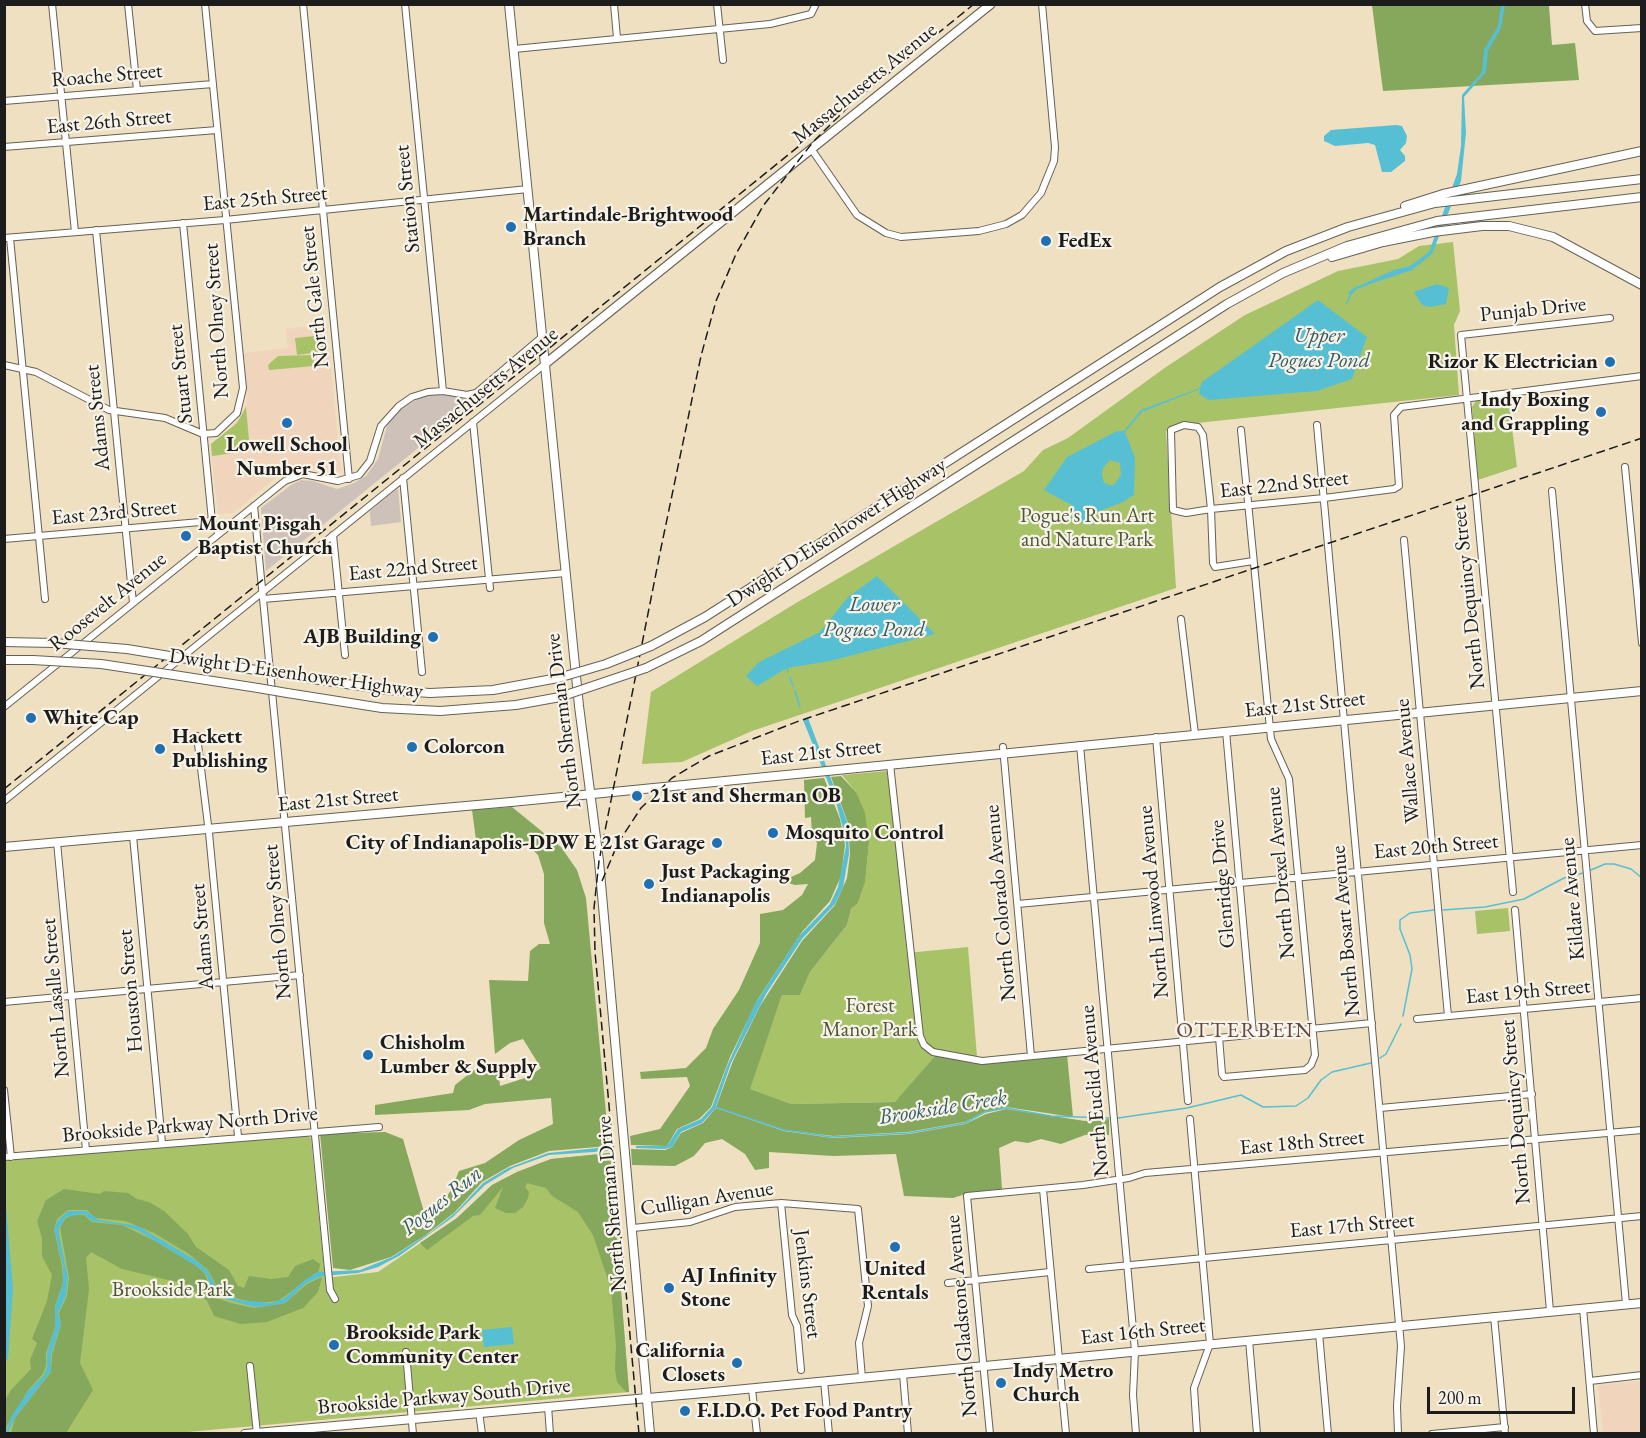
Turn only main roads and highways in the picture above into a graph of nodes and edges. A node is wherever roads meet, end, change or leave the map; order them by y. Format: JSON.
{"nodes":[{"id":1,"x":509,"y":4,"type":"edge"},
{"id":2,"x":991,"y":4,"type":"edge"},
{"id":3,"x":1641,"y":152,"type":"edge"},
{"id":4,"x":1641,"y":179,"type":"edge"},
{"id":5,"x":1641,"y":197,"type":"edge"},
{"id":6,"x":1436,"y":199,"type":"junction"},
{"id":7,"x":1283,"y":273,"type":"junction"},
{"id":8,"x":1641,"y":285,"type":"edge"},
{"id":9,"x":545,"y":364,"type":"junction"},
{"id":10,"x":5,"y":642,"type":"edge"},
{"id":11,"x":4,"y":660,"type":"edge"},
{"id":12,"x":1641,"y":691,"type":"edge"},
{"id":13,"x":591,"y":794,"type":"junction"},
{"id":14,"x":4,"y":847,"type":"edge"},
{"id":15,"x":1641,"y":1303,"type":"edge"},
{"id":16,"x":647,"y":1398,"type":"junction"},
{"id":17,"x":257,"y":1433,"type":"edge"},
{"id":18,"x":244,"y":1434,"type":"edge"},
{"id":19,"x":650,"y":1434,"type":"edge"}],
"edges":[{"from":1,"to":9,"type":"main road","name":"North Sherman Drive"},
{"from":2,"to":9,"type":"main road","name":"Massachusetts Avenue"},
{"from":3,"to":6,"type":"highway"},
{"from":4,"to":6,"type":"highway"},
{"from":5,"to":7,"type":"highway","name":"Dwight D Eisenhower Highway"},
{"from":6,"to":10,"type":"highway","name":"Dwight D Eisenhower Highway","bridge":true},
{"from":7,"to":8,"type":"highway"},
{"from":7,"to":11,"type":"highway","name":"Dwight D Eisenhower Highway","bridge":true},
{"from":9,"to":13,"type":"main road","name":"North Sherman Drive"},
{"from":12,"to":13,"type":"main road","name":"East 21st Street"},
{"from":13,"to":14,"type":"main road","name":"East 21st Street"},
{"from":13,"to":16,"type":"main road","name":"North Sherman Drive"},
{"from":15,"to":16,"type":"main road","name":"East 16th Street"},
{"from":16,"to":17,"type":"main road","name":"Brookside Parkway South Drive"},
{"from":16,"to":19,"type":"main road","name":"North Sherman Drive"},
{"from":17,"to":18,"type":"main road","name":"Brookside Parkway South Drive"}]}
